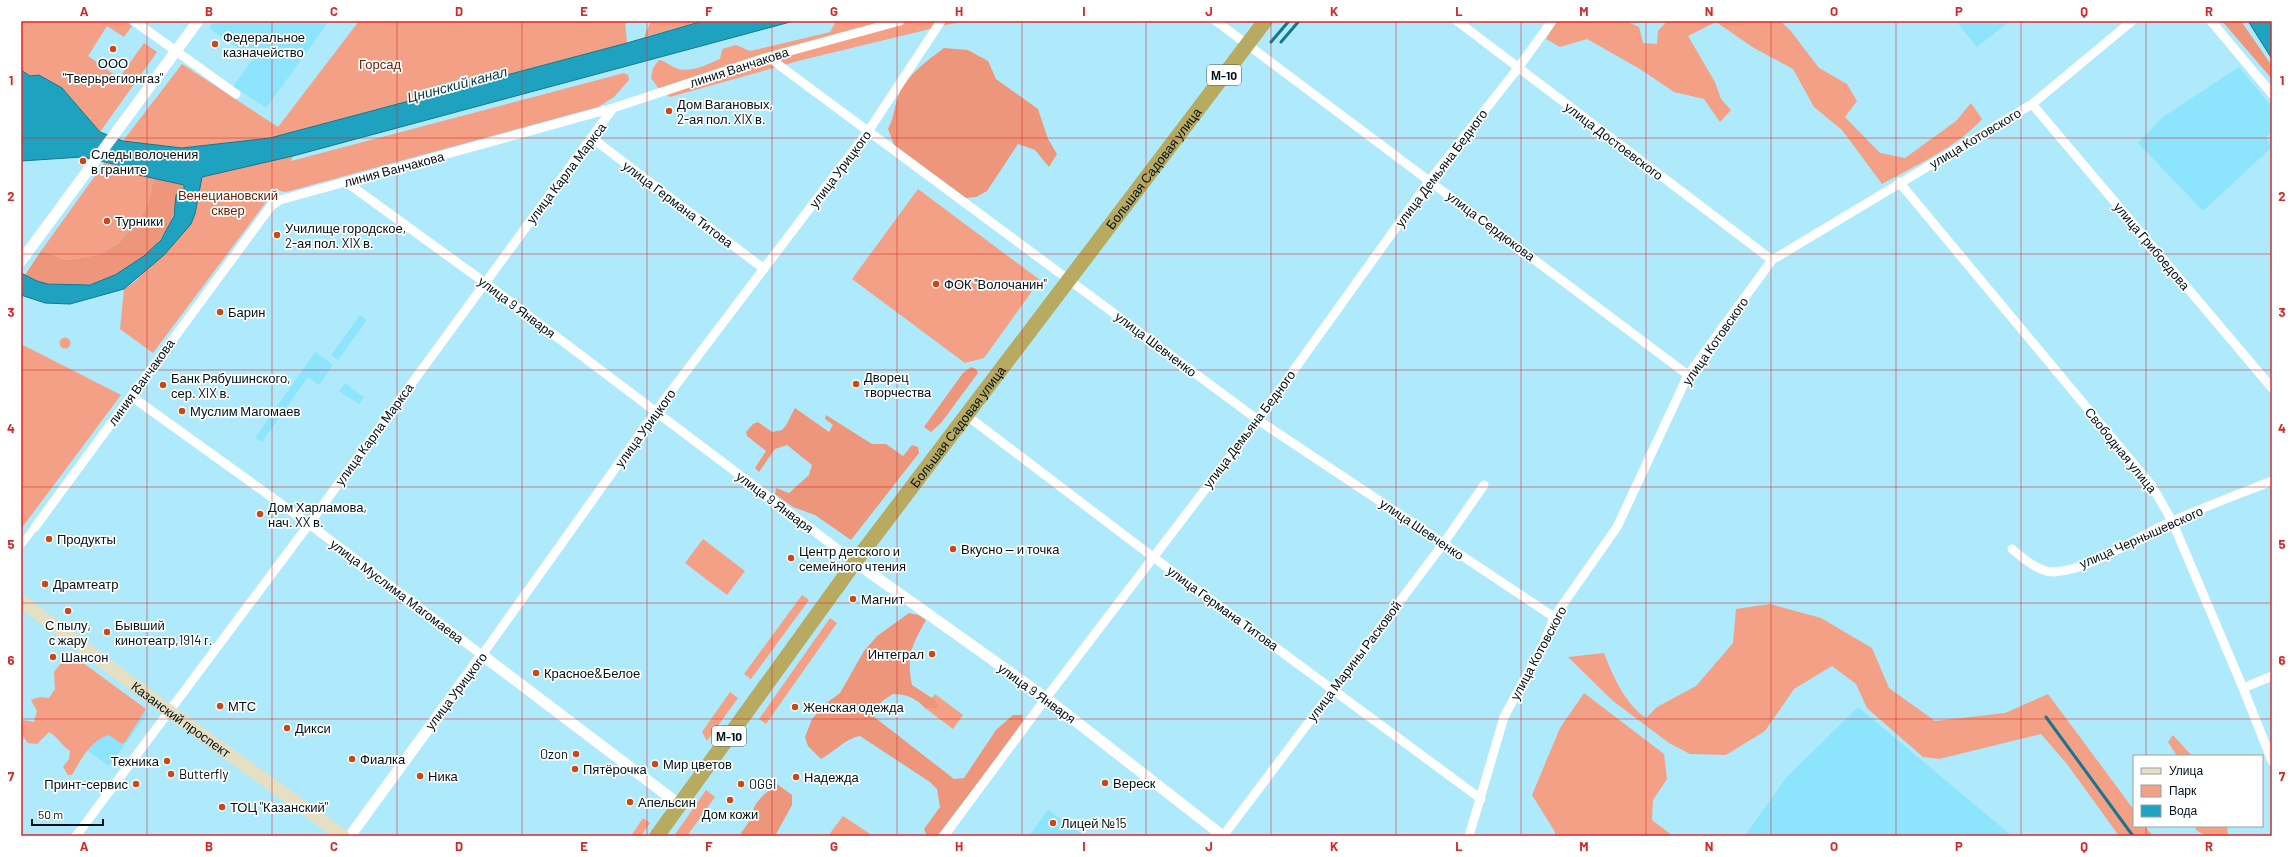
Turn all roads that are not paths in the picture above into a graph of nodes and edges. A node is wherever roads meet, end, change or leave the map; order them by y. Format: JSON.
{"nodes":[{"id":1,"x":134,"y":21,"type":"edge"},
{"id":2,"x":198,"y":21,"type":"edge"},
{"id":3,"x":900,"y":21,"type":"edge"},
{"id":4,"x":941,"y":21,"type":"edge"},
{"id":5,"x":1216,"y":21,"type":"edge"},
{"id":6,"x":1265,"y":21,"type":"edge"},
{"id":7,"x":1457,"y":21,"type":"edge"},
{"id":8,"x":1552,"y":21,"type":"edge"},
{"id":9,"x":2132,"y":21,"type":"edge"},
{"id":10,"x":2210,"y":21,"type":"edge"},
{"id":11,"x":1247,"y":45,"type":"junction"},
{"id":12,"x":175,"y":51,"type":"junction"},
{"id":13,"x":768,"y":57,"type":"junction"},
{"id":14,"x":1518,"y":68,"type":"junction"},
{"id":15,"x":236,"y":94,"type":"dead end"},
{"id":16,"x":2272,"y":94,"type":"edge"},
{"id":17,"x":2032,"y":104,"type":"junction"},
{"id":18,"x":613,"y":108,"type":"junction"},
{"id":19,"x":869,"y":130,"type":"junction"},
{"id":20,"x":592,"y":138,"type":"junction"},
{"id":21,"x":1430,"y":180,"type":"junction"},
{"id":22,"x":346,"y":182,"type":"junction"},
{"id":23,"x":1899,"y":182,"type":"junction"},
{"id":24,"x":1772,"y":260,"type":"junction"},
{"id":25,"x":21,"y":261,"type":"edge"},
{"id":26,"x":764,"y":269,"type":"junction"},
{"id":27,"x":1068,"y":280,"type":"junction"},
{"id":28,"x":484,"y":282,"type":"junction"},
{"id":29,"x":1688,"y":375,"type":"junction"},
{"id":30,"x":2272,"y":388,"type":"edge"},
{"id":31,"x":130,"y":396,"type":"junction"},
{"id":32,"x":656,"y":411,"type":"junction"},
{"id":33,"x":966,"y":415,"type":"junction"},
{"id":34,"x":1258,"y":420,"type":"junction"},
{"id":35,"x":2272,"y":481,"type":"edge"},
{"id":36,"x":1484,"y":485,"type":"dead end"},
{"id":37,"x":2172,"y":521,"type":"junction"},
{"id":38,"x":309,"y":524,"type":"junction"},
{"id":39,"x":35,"y":527,"type":"joint"},
{"id":40,"x":1443,"y":544,"type":"junction"},
{"id":41,"x":21,"y":545,"type":"edge"},
{"id":42,"x":2012,"y":549,"type":"dead end"},
{"id":43,"x":1152,"y":556,"type":"junction"},
{"id":44,"x":855,"y":562,"type":"junction"},
{"id":45,"x":21,"y":601,"type":"edge"},
{"id":46,"x":1554,"y":617,"type":"junction"},
{"id":47,"x":482,"y":655,"type":"junction"},
{"id":48,"x":2272,"y":676,"type":"edge"},
{"id":49,"x":2243,"y":688,"type":"junction"},
{"id":50,"x":1332,"y":689,"type":"junction"},
{"id":51,"x":1046,"y":698,"type":"junction"},
{"id":52,"x":169,"y":712,"type":"junction"},
{"id":53,"x":2272,"y":761,"type":"edge"},
{"id":54,"x":1481,"y":799,"type":"junction"},
{"id":55,"x":680,"y":805,"type":"junction"},
{"id":56,"x":76,"y":836,"type":"edge"},
{"id":57,"x":343,"y":836,"type":"edge"},
{"id":58,"x":350,"y":836,"type":"edge"},
{"id":59,"x":657,"y":836,"type":"edge"},
{"id":60,"x":944,"y":836,"type":"edge"},
{"id":61,"x":1223,"y":836,"type":"edge"},
{"id":62,"x":1469,"y":836,"type":"edge"}],
"edges":[{"from":1,"to":12,"type":"street"},
{"from":2,"to":12,"type":"street"},
{"from":3,"to":13,"type":"street","name":"линия Ванчакова"},
{"from":4,"to":19,"type":"street","name":"улица Урицкого"},
{"from":5,"to":11,"type":"street","name":"улица Сердюкова"},
{"from":6,"to":11,"type":"highway","name":"Большая Садовая улица","number":"М-10"},
{"from":7,"to":14,"type":"street","name":"улица Достоевского"},
{"from":8,"to":14,"type":"street","name":"улица Демьяна Бедного"},
{"from":9,"to":17,"type":"street","name":"улица Котовского"},
{"from":10,"to":16,"type":"street"},
{"from":11,"to":21,"type":"street","name":"улица Сердюкова"},
{"from":11,"to":27,"type":"highway","name":"Большая Садовая улица","number":"М-10"},
{"from":12,"to":15,"type":"street"},
{"from":12,"to":25,"type":"street"},
{"from":13,"to":18,"type":"street","name":"линия Ванчакова"},
{"from":13,"to":19,"type":"street","name":"улица Шевченко"},
{"from":14,"to":21,"type":"street","name":"улица Демьяна Бедного"},
{"from":14,"to":24,"type":"street","name":"улица Достоевского"},
{"from":17,"to":23,"type":"street","name":"улица Котовского"},
{"from":17,"to":30,"type":"street","name":"улица Грибоедова"},
{"from":18,"to":20,"type":"street","name":"улица Карла Маркса"},
{"from":18,"to":22,"type":"street","name":"линия Ванчакова"},
{"from":19,"to":26,"type":"street","name":"улица Урицкого"},
{"from":19,"to":27,"type":"street","name":"улица Шевченко"},
{"from":20,"to":26,"type":"street","name":"улица Германа Титова"},
{"from":20,"to":28,"type":"street","name":"улица Карла Маркса"},
{"from":21,"to":29,"type":"street","name":"улица Сердюкова"},
{"from":21,"to":34,"type":"street","name":"улица Демьяна Бедного"},
{"from":22,"to":28,"type":"street","name":"улица 9 Января"},
{"from":22,"to":31,"type":"street","name":"линия Ванчакова"},
{"from":23,"to":24,"type":"street","name":"улица Котовского"},
{"from":23,"to":37,"type":"street","name":"Свободная улица"},
{"from":24,"to":29,"type":"street","name":"улица Котовского"},
{"from":26,"to":32,"type":"street","name":"улица Урицкого"},
{"from":27,"to":33,"type":"highway","name":"Большая Садовая улица","number":"М-10"},
{"from":27,"to":34,"type":"street","name":"улица Шевченко"},
{"from":28,"to":32,"type":"street","name":"улица 9 Января"},
{"from":28,"to":38,"type":"street","name":"улица Карла Маркса"},
{"from":29,"to":46,"type":"street","name":"улица Котовского"},
{"from":31,"to":38,"type":"street","name":"улица Муслима Магомаева"},
{"from":31,"to":39,"type":"street","name":"линия Ванчакова"},
{"from":32,"to":44,"type":"street","name":"улица 9 Января"},
{"from":32,"to":47,"type":"street","name":"улица Урицкого"},
{"from":33,"to":43,"type":"street","name":"улица Германа Титова"},
{"from":33,"to":44,"type":"highway","name":"Большая Садовая улица","number":"М-10"},
{"from":34,"to":40,"type":"street","name":"улица Шевченко"},
{"from":34,"to":43,"type":"street","name":"улица Демьяна Бедного"},
{"from":35,"to":37,"type":"street","name":"улица Чернышевского"},
{"from":36,"to":40,"type":"street","name":"улица Марины Расковой"},
{"from":37,"to":42,"type":"street","name":"улица Чернышевского"},
{"from":37,"to":49,"type":"street","name":"Свободная улица"},
{"from":38,"to":47,"type":"street","name":"улица Муслима Магомаева"},
{"from":38,"to":52,"type":"street","name":"улица Карла Маркса"},
{"from":39,"to":41,"type":"street"},
{"from":40,"to":46,"type":"street","name":"улица Шевченко"},
{"from":40,"to":50,"type":"street","name":"улица Марины Расковой"},
{"from":43,"to":50,"type":"street","name":"улица Германа Титова"},
{"from":43,"to":51,"type":"street","name":"улица Демьяна Бедного"},
{"from":44,"to":51,"type":"street","name":"улица 9 Января"},
{"from":44,"to":55,"type":"highway","name":"Большая Садовая улица","number":"М-10"},
{"from":45,"to":52,"type":"main road","name":"Казанский проспект"},
{"from":46,"to":54,"type":"street","name":"улица Котовского"},
{"from":47,"to":55,"type":"street","name":"улица Муслима Магомаева"},
{"from":47,"to":58,"type":"street","name":"улица Урицкого"},
{"from":48,"to":49,"type":"street"},
{"from":49,"to":53,"type":"street","name":"Свободная улица"},
{"from":50,"to":54,"type":"street","name":"улица Германа Титова"},
{"from":50,"to":61,"type":"street","name":"улица Марины Расковой"},
{"from":51,"to":60,"type":"street","name":"улица Демьяна Бедного"},
{"from":51,"to":61,"type":"street","name":"улица 9 Января"},
{"from":52,"to":56,"type":"street","name":"улица Карла Маркса"},
{"from":52,"to":57,"type":"main road","name":"Казанский проспект"},
{"from":54,"to":62,"type":"street","name":"улица Котовского"},
{"from":55,"to":59,"type":"highway","name":"Большая Садовая улица","number":"М-10"}]}
